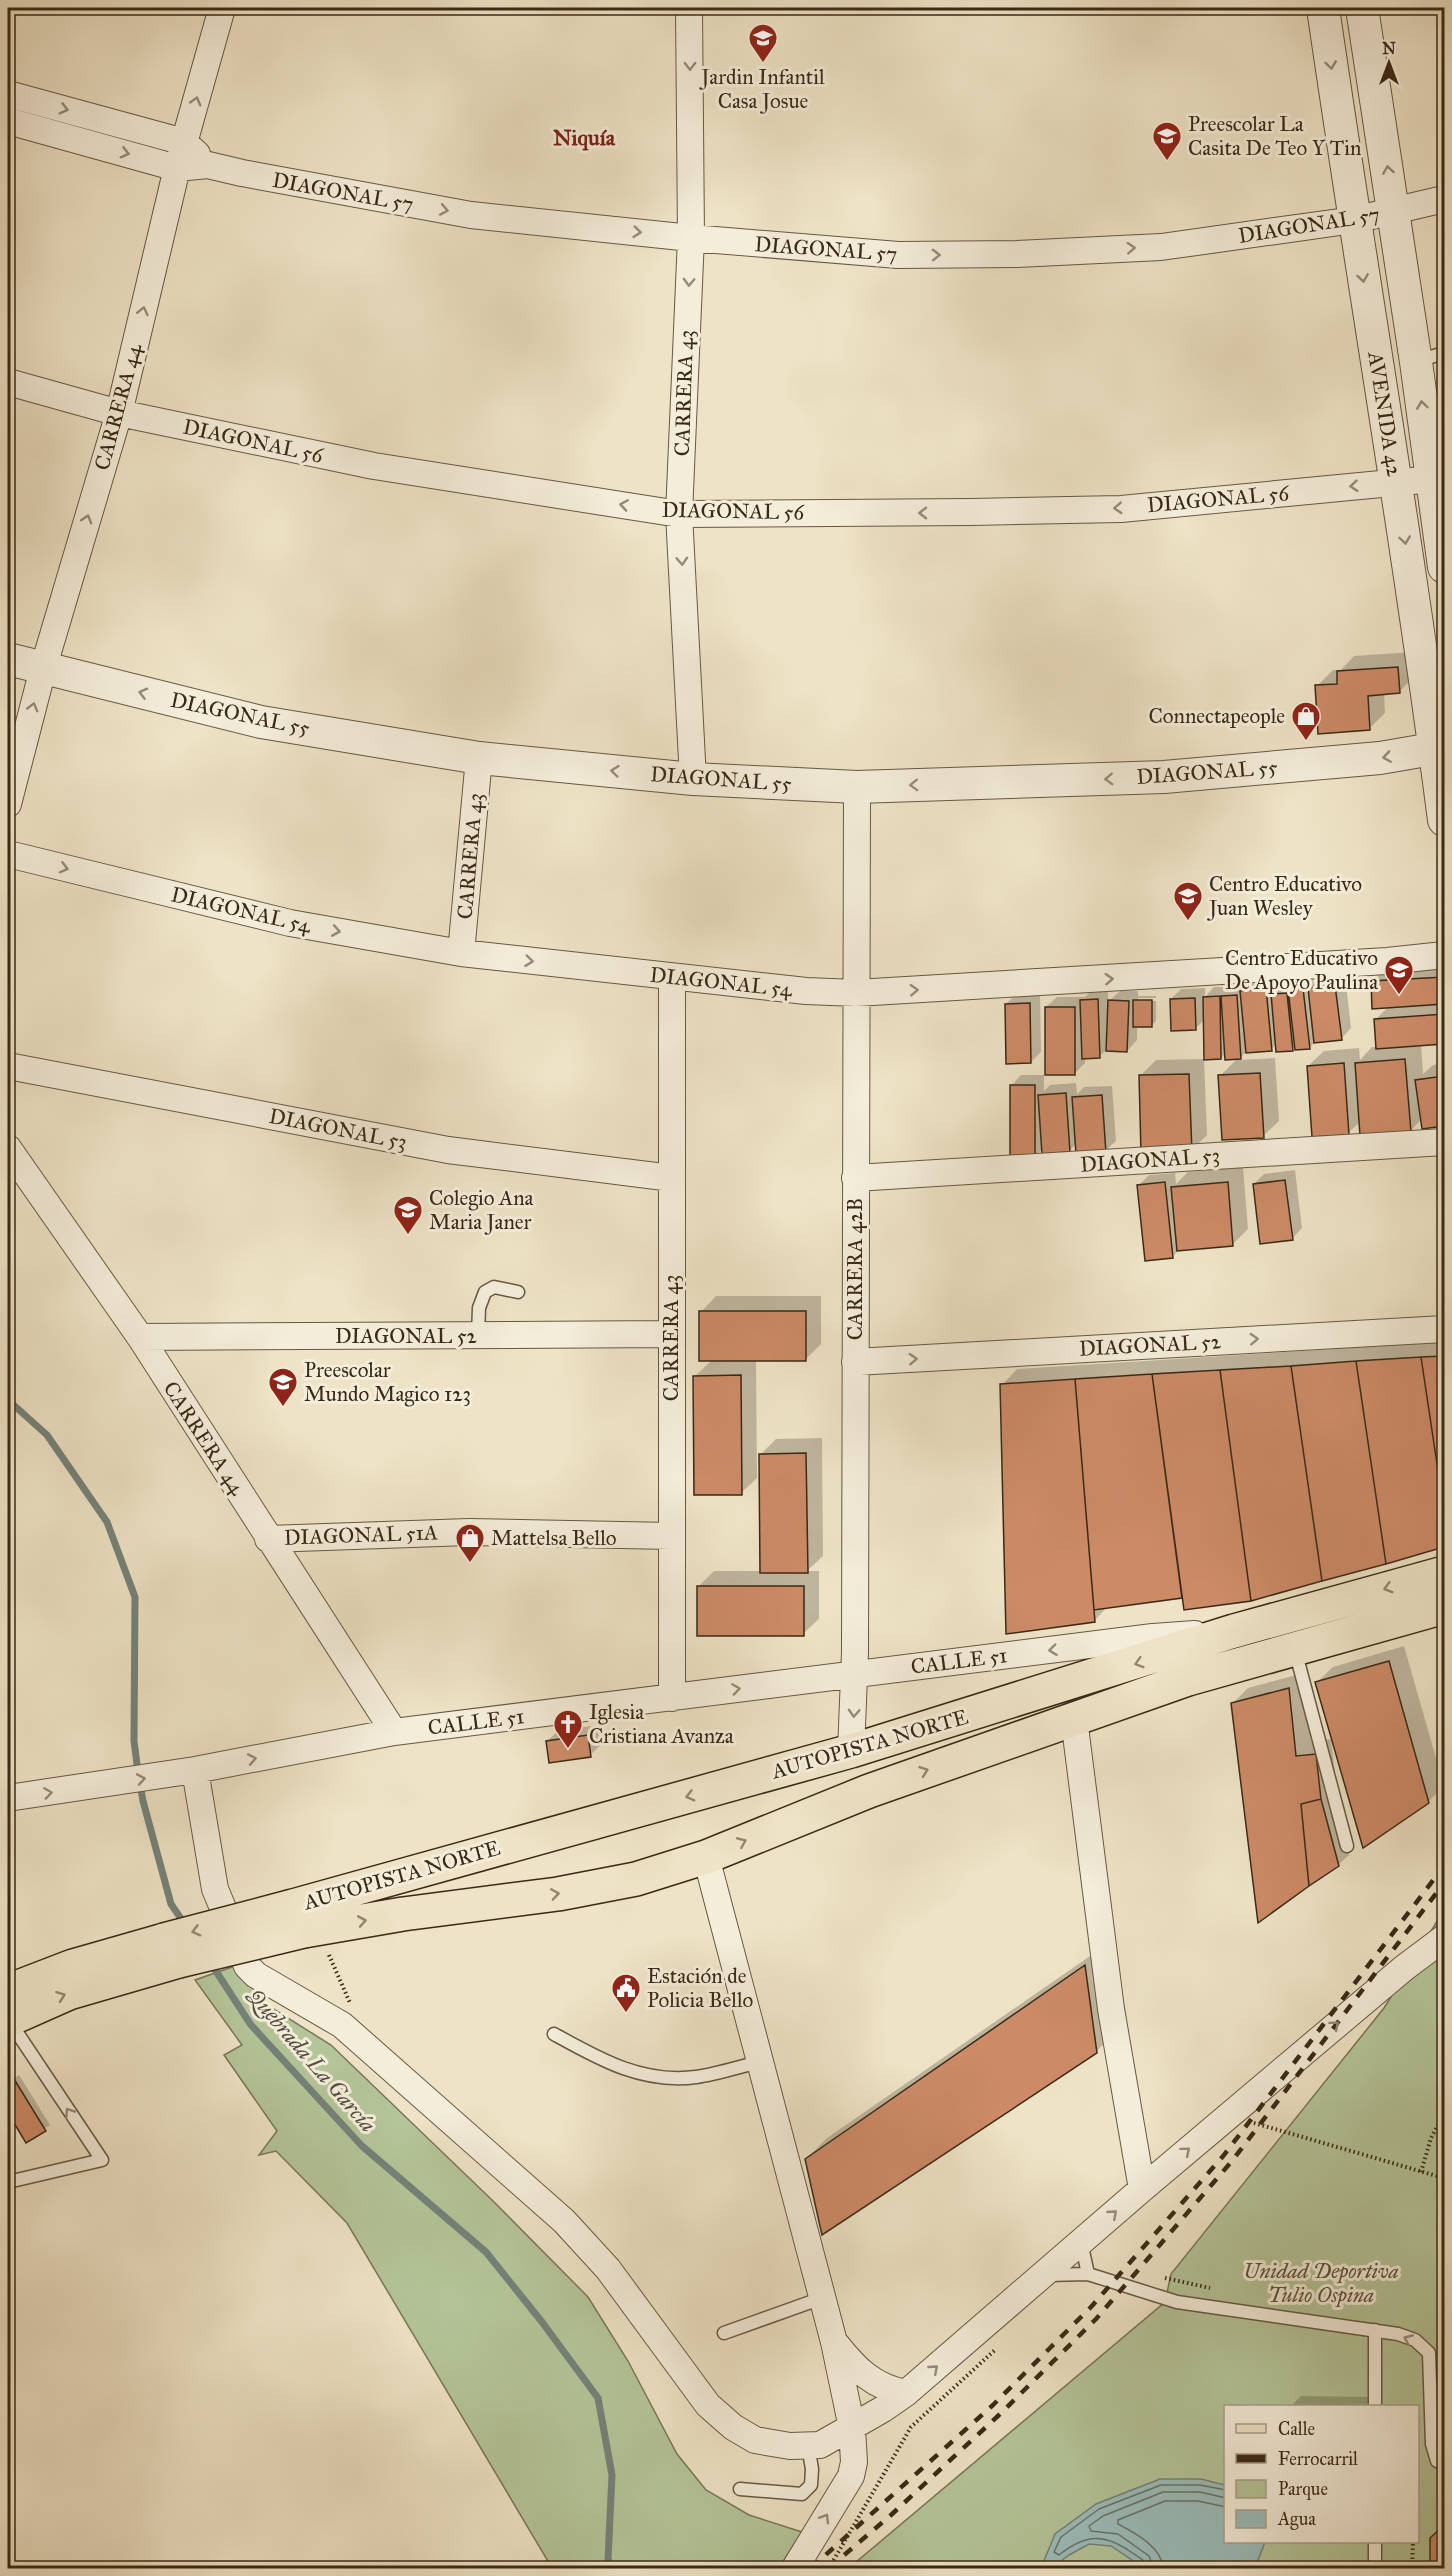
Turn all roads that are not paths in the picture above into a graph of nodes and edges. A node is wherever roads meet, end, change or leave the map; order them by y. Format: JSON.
{"nodes":[{"id":1,"x":222,"y":8,"type":"edge"},
{"id":2,"x":690,"y":8,"type":"edge"},
{"id":3,"x":1323,"y":8,"type":"edge"},
{"id":4,"x":1362,"y":8,"type":"edge"},
{"id":5,"x":8,"y":94,"type":"edge"},
{"id":6,"x":8,"y":121,"type":"edge"},
{"id":7,"x":184,"y":142,"type":"junction"},
{"id":8,"x":208,"y":165,"type":"junction"},
{"id":9,"x":177,"y":168,"type":"junction"},
{"id":10,"x":1444,"y":199,"type":"edge"},
{"id":11,"x":1394,"y":212,"type":"junction"},
{"id":12,"x":1354,"y":220,"type":"junction"},
{"id":13,"x":691,"y":238,"type":"junction"},
{"id":14,"x":1430,"y":357,"type":"edge"},
{"id":15,"x":8,"y":382,"type":"edge"},
{"id":16,"x":119,"y":413,"type":"junction"},
{"id":17,"x":1433,"y":479,"type":"junction"},
{"id":18,"x":1396,"y":483,"type":"junction"},
{"id":19,"x":679,"y":514,"type":"junction"},
{"id":20,"x":1444,"y":567,"type":"edge"},
{"id":21,"x":8,"y":659,"type":"edge"},
{"id":22,"x":43,"y":669,"type":"junction"},
{"id":23,"x":1440,"y":748,"type":"edge"},
{"id":24,"x":479,"y":758,"type":"junction"},
{"id":25,"x":693,"y":779,"type":"junction"},
{"id":26,"x":857,"y":787,"type":"junction"},
{"id":27,"x":8,"y":804,"type":"edge"},
{"id":28,"x":1444,"y":820,"type":"edge"},
{"id":29,"x":8,"y":854,"type":"edge"},
{"id":30,"x":461,"y":953,"type":"junction"},
{"id":31,"x":1444,"y":955,"type":"edge"},
{"id":32,"x":672,"y":978,"type":"junction"},
{"id":33,"x":856,"y":993,"type":"junction"},
{"id":34,"x":8,"y":1066,"type":"edge"},
{"id":35,"x":1444,"y":1142,"type":"edge"},
{"id":36,"x":8,"y":1148,"type":"edge"},
{"id":37,"x":672,"y":1178,"type":"junction"},
{"id":38,"x":855,"y":1178,"type":"junction"},
{"id":39,"x":518,"y":1292,"type":"dead end"},
{"id":40,"x":1444,"y":1329,"type":"edge"},
{"id":41,"x":672,"y":1334,"type":"junction"},
{"id":42,"x":478,"y":1335,"type":"junction"},
{"id":43,"x":140,"y":1337,"type":"junction"},
{"id":44,"x":855,"y":1362,"type":"junction"},
{"id":45,"x":671,"y":1536,"type":"junction"},
{"id":46,"x":268,"y":1539,"type":"junction"},
{"id":47,"x":1444,"y":1573,"type":"edge"},
{"id":48,"x":1444,"y":1607,"type":"edge"},
{"id":49,"x":1234,"y":1632,"type":"junction"},
{"id":50,"x":1294,"y":1649,"type":"junction"},
{"id":51,"x":855,"y":1674,"type":"junction"},
{"id":52,"x":672,"y":1698,"type":"junction"},
{"id":53,"x":1074,"y":1719,"type":"junction"},
{"id":54,"x":394,"y":1732,"type":"junction"},
{"id":55,"x":851,"y":1751,"type":"junction"},
{"id":56,"x":195,"y":1770,"type":"junction"},
{"id":57,"x":8,"y":1798,"type":"edge"},
{"id":58,"x":1347,"y":1846,"type":"dead end"},
{"id":59,"x":706,"y":1857,"type":"junction"},
{"id":60,"x":308,"y":1928,"type":"junction"},
{"id":61,"x":1444,"y":1938,"type":"edge"},
{"id":62,"x":172,"y":1951,"type":"junction"},
{"id":63,"x":8,"y":1991,"type":"edge"},
{"id":64,"x":8,"y":2020,"type":"edge"},
{"id":65,"x":554,"y":2034,"type":"dead end"},
{"id":66,"x":759,"y":2062,"type":"junction"},
{"id":67,"x":8,"y":2182,"type":"edge"},
{"id":68,"x":1142,"y":2189,"type":"junction"},
{"id":69,"x":1081,"y":2242,"type":"junction"},
{"id":70,"x":1088,"y":2274,"type":"junction"},
{"id":71,"x":1042,"y":2275,"type":"junction"},
{"id":72,"x":822,"y":2298,"type":"junction"},
{"id":73,"x":1375,"y":2330,"type":"junction"},
{"id":74,"x":724,"y":2333,"type":"dead end"},
{"id":75,"x":834,"y":2342,"type":"junction"},
{"id":76,"x":906,"y":2393,"type":"junction"},
{"id":77,"x":1375,"y":2405,"type":"edge"},
{"id":78,"x":852,"y":2428,"type":"junction"},
{"id":79,"x":808,"y":2446,"type":"junction"},
{"id":80,"x":1444,"y":2464,"type":"edge"},
{"id":81,"x":740,"y":2489,"type":"dead end"},
{"id":82,"x":1375,"y":2543,"type":"edge"},
{"id":83,"x":795,"y":2568,"type":"edge"},
{"id":84,"x":1375,"y":2568,"type":"edge"}],
"edges":[{"from":7,"to":1,"type":"street","name":"CARRERA 44","one_way":true},
{"from":2,"to":13,"type":"street","name":"CARRERA 43","one_way":true},
{"from":3,"to":12,"type":"street","name":"AVENIDA 42","one_way":true},
{"from":11,"to":4,"type":"street","name":"AVENIDA 42","one_way":true},
{"from":5,"to":7,"type":"street","one_way":true},
{"from":6,"to":9,"type":"street","name":"DIAGONAL 57","one_way":true},
{"from":7,"to":8,"type":"street"},
{"from":7,"to":9,"type":"street","name":"CARRERA 44"},
{"from":8,"to":9,"type":"street","name":"DIAGONAL 57"},
{"from":8,"to":13,"type":"street","name":"DIAGONAL 57","one_way":true},
{"from":16,"to":9,"type":"street","name":"CARRERA 44","one_way":true},
{"from":10,"to":11,"type":"street","name":"DIAGONAL 57"},
{"from":11,"to":12,"type":"street","name":"DIAGONAL 57"},
{"from":11,"to":14,"type":"street","name":"AVENIDA 42"},
{"from":13,"to":12,"type":"street","name":"DIAGONAL 57","one_way":true},
{"from":12,"to":18,"type":"street","name":"AVENIDA 42","one_way":true},
{"from":13,"to":19,"type":"street","name":"CARRERA 43","one_way":true},
{"from":17,"to":14,"type":"street","name":"AVENIDA 42","one_way":true},
{"from":15,"to":16,"type":"street","name":"DIAGONAL 56"},
{"from":19,"to":16,"type":"street","name":"DIAGONAL 56","one_way":true},
{"from":22,"to":16,"type":"street","name":"CARRERA 44","one_way":true},
{"from":17,"to":18,"type":"street","name":"DIAGONAL 56"},
{"from":17,"to":20,"type":"street","name":"AVENIDA 42"},
{"from":18,"to":19,"type":"street","name":"DIAGONAL 56","one_way":true},
{"from":18,"to":23,"type":"street","name":"AVENIDA 42","one_way":true},
{"from":19,"to":25,"type":"street","name":"CARRERA 43","one_way":true},
{"from":21,"to":22,"type":"street","name":"DIAGONAL 55"},
{"from":24,"to":22,"type":"street","name":"DIAGONAL 55","one_way":true},
{"from":27,"to":22,"type":"street","name":"CARRERA 44","one_way":true},
{"from":23,"to":26,"type":"street","name":"DIAGONAL 55","one_way":true},
{"from":23,"to":28,"type":"street","name":"AVENIDA 42"},
{"from":25,"to":24,"type":"street","name":"DIAGONAL 55","one_way":true},
{"from":24,"to":30,"type":"street","name":"CARRERA 43"},
{"from":25,"to":26,"type":"street","name":"DIAGONAL 55"},
{"from":26,"to":33,"type":"street","name":"CARRERA 42B"},
{"from":29,"to":30,"type":"street","name":"DIAGONAL 54","one_way":true},
{"from":30,"to":32,"type":"street","name":"DIAGONAL 54","one_way":true},
{"from":33,"to":31,"type":"street","name":"DIAGONAL 54","one_way":true},
{"from":32,"to":33,"type":"street","name":"DIAGONAL 54"},
{"from":32,"to":37,"type":"street","name":"CARRERA 43"},
{"from":33,"to":38,"type":"street","name":"CARRERA 42B"},
{"from":34,"to":37,"type":"street","name":"DIAGONAL 53"},
{"from":35,"to":38,"type":"street","name":"DIAGONAL 53"},
{"from":36,"to":43,"type":"street","name":"CARRERA 44"},
{"from":37,"to":41,"type":"street","name":"CARRERA 43"},
{"from":38,"to":44,"type":"street","name":"CARRERA 42B"},
{"from":39,"to":42,"type":"lane"},
{"from":44,"to":40,"type":"street","name":"DIAGONAL 52","one_way":true},
{"from":41,"to":42,"type":"street","name":"DIAGONAL 52"},
{"from":41,"to":45,"type":"street","name":"CARRERA 43"},
{"from":42,"to":43,"type":"street","name":"DIAGONAL 52"},
{"from":43,"to":46,"type":"street","name":"CARRERA 44"},
{"from":44,"to":51,"type":"street","name":"CARRERA 42B"},
{"from":45,"to":46,"type":"street","name":"DIAGONAL 51A"},
{"from":45,"to":52,"type":"street","name":"CARRERA 43"},
{"from":46,"to":54,"type":"street","name":"CARRERA 44"},
{"from":47,"to":49,"type":"main road","name":"AUTOPISTA NORTE","one_way":true},
{"from":48,"to":50,"type":"main road","name":"AUTOPISTA NORTE"},
{"from":49,"to":51,"type":"street","name":"CALLE 51","one_way":true},
{"from":49,"to":55,"type":"main road","name":"AUTOPISTA NORTE","one_way":true},
{"from":50,"to":53,"type":"main road","name":"AUTOPISTA NORTE"},
{"from":50,"to":58,"type":"lane"},
{"from":52,"to":51,"type":"street","name":"CALLE 51","one_way":true},
{"from":51,"to":55,"type":"street","name":"CARRERA 42B","one_way":true},
{"from":52,"to":54,"type":"street","name":"CALLE 51"},
{"from":59,"to":53,"type":"main road","name":"AUTOPISTA NORTE","one_way":true},
{"from":53,"to":68,"type":"street"},
{"from":56,"to":54,"type":"street","name":"CALLE 51","one_way":true},
{"from":55,"to":60,"type":"main road","name":"AUTOPISTA NORTE","one_way":true},
{"from":57,"to":56,"type":"street","name":"CALLE 51","one_way":true},
{"from":56,"to":79,"type":"street"},
{"from":60,"to":59,"type":"main road","name":"AUTOPISTA NORTE","one_way":true},
{"from":59,"to":66,"type":"street"},
{"from":60,"to":62,"type":"main road","bridge":true},
{"from":68,"to":61,"type":"street","one_way":true},
{"from":62,"to":63,"type":"main road"},
{"from":64,"to":62,"type":"main road","one_way":true},
{"from":67,"to":64,"type":"lane","one_way":true},
{"from":65,"to":66,"type":"lane"},
{"from":66,"to":72,"type":"street"},
{"from":69,"to":68,"type":"street","one_way":true},
{"from":69,"to":70,"type":"lane"},
{"from":69,"to":71,"type":"street"},
{"from":70,"to":71,"type":"lane"},
{"from":70,"to":73,"type":"lane"},
{"from":76,"to":71,"type":"street","one_way":true},
{"from":72,"to":74,"type":"lane"},
{"from":72,"to":75,"type":"street"},
{"from":73,"to":77,"type":"lane"},
{"from":80,"to":73,"type":"lane","one_way":true},
{"from":75,"to":76,"type":"street"},
{"from":75,"to":78,"type":"street"},
{"from":76,"to":78,"type":"street"},
{"from":78,"to":79,"type":"street"},
{"from":83,"to":78,"type":"street","one_way":true},
{"from":79,"to":81,"type":"lane"},
{"from":82,"to":84,"type":"lane"}]}
